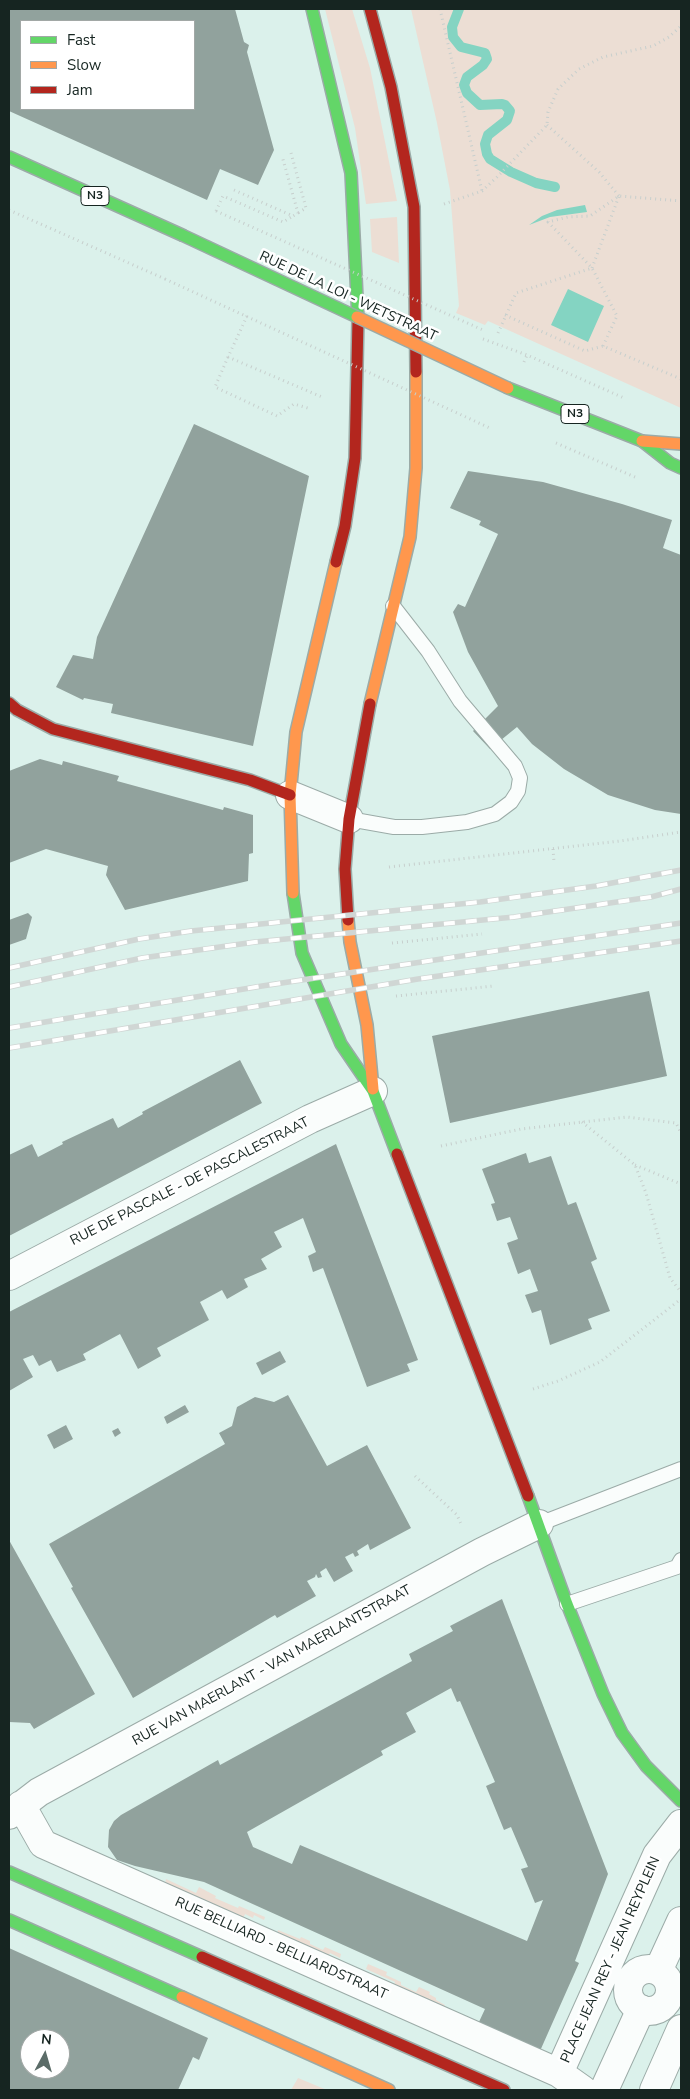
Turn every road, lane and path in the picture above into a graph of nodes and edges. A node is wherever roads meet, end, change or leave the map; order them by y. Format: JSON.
{"nodes":[{"id":1,"x":312,"y":9,"type":"edge"},
{"id":2,"x":370,"y":9,"type":"edge"},
{"id":3,"x":440,"y":9,"type":"edge"},
{"id":4,"x":681,"y":26,"type":"edge"},
{"id":5,"x":547,"y":125,"type":"junction"},
{"id":6,"x":291,"y":153,"type":"dead end"},
{"id":7,"x":282,"y":156,"type":"dead end"},
{"id":8,"x":9,"y":158,"type":"edge"},
{"id":9,"x":234,"y":190,"type":"dead end"},
{"id":10,"x":482,"y":191,"type":"junction"},
{"id":11,"x":619,"y":196,"type":"junction"},
{"id":12,"x":681,"y":201,"type":"edge"},
{"id":13,"x":441,"y":206,"type":"dead end"},
{"id":14,"x":9,"y":210,"type":"edge"},
{"id":15,"x":298,"y":213,"type":"junction"},
{"id":16,"x":293,"y":216,"type":"junction"},
{"id":17,"x":592,"y":268,"type":"junction"},
{"id":18,"x":505,"y":315,"type":"junction"},
{"id":19,"x":247,"y":316,"type":"junction"},
{"id":20,"x":483,"y":330,"type":"dead end"},
{"id":21,"x":498,"y":333,"type":"dead end"},
{"id":22,"x":475,"y":336,"type":"dead end"},
{"id":23,"x":603,"y":346,"type":"junction"},
{"id":24,"x":228,"y":357,"type":"junction"},
{"id":25,"x":681,"y":379,"type":"edge"},
{"id":26,"x":322,"y":397,"type":"dead end"},
{"id":27,"x":632,"y":402,"type":"dead end"},
{"id":28,"x":310,"y":409,"type":"dead end"},
{"id":29,"x":492,"y":429,"type":"dead end"},
{"id":30,"x":553,"y":441,"type":"dead end"},
{"id":31,"x":642,"y":442,"type":"junction"},
{"id":32,"x":681,"y":444,"type":"edge"},
{"id":33,"x":681,"y":468,"type":"edge"},
{"id":34,"x":636,"y":477,"type":"dead end"},
{"id":35,"x":392,"y":605,"type":"junction"},
{"id":36,"x":11,"y":713,"type":"edge"},
{"id":37,"x":290,"y":796,"type":"junction"},
{"id":38,"x":349,"y":819,"type":"junction"},
{"id":39,"x":681,"y":832,"type":"edge"},
{"id":40,"x":553,"y":849,"type":"junction"},
{"id":41,"x":554,"y":862,"type":"dead end"},
{"id":42,"x":389,"y":868,"type":"dead end"},
{"id":43,"x":482,"y":934,"type":"dead end"},
{"id":44,"x":392,"y":944,"type":"dead end"},
{"id":45,"x":494,"y":986,"type":"dead end"},
{"id":46,"x":396,"y":996,"type":"dead end"},
{"id":47,"x":373,"y":1091,"type":"junction"},
{"id":48,"x":582,"y":1122,"type":"junction"},
{"id":49,"x":681,"y":1133,"type":"edge"},
{"id":50,"x":441,"y":1146,"type":"dead end"},
{"id":51,"x":635,"y":1165,"type":"junction"},
{"id":52,"x":681,"y":1184,"type":"edge"},
{"id":53,"x":9,"y":1276,"type":"edge"},
{"id":54,"x":681,"y":1292,"type":"edge"},
{"id":55,"x":681,"y":1299,"type":"edge"},
{"id":56,"x":533,"y":1389,"type":"dead end"},
{"id":57,"x":681,"y":1469,"type":"edge"},
{"id":58,"x":415,"y":1476,"type":"dead end"},
{"id":59,"x":461,"y":1524,"type":"dead end"},
{"id":60,"x":539,"y":1524,"type":"junction"},
{"id":61,"x":680,"y":1564,"type":"edge"},
{"id":62,"x":567,"y":1604,"type":"junction"},
{"id":63,"x":681,"y":1800,"type":"edge"},
{"id":64,"x":15,"y":1810,"type":"edge"},
{"id":65,"x":681,"y":1824,"type":"edge"},
{"id":66,"x":9,"y":1872,"type":"edge"},
{"id":67,"x":9,"y":1920,"type":"edge"},
{"id":68,"x":681,"y":1921,"type":"edge"},
{"id":69,"x":681,"y":2028,"type":"edge"},
{"id":70,"x":560,"y":2073,"type":"junction"},
{"id":71,"x":389,"y":2090,"type":"edge"},
{"id":72,"x":504,"y":2090,"type":"edge"},
{"id":73,"x":583,"y":2090,"type":"edge"},
{"id":74,"x":604,"y":2090,"type":"edge"},
{"id":75,"x":654,"y":2090,"type":"edge"}],
"edges":[{"from":1,"to":37,"type":"main road"},
{"from":2,"to":35,"type":"main road"},
{"from":3,"to":10,"type":"path"},
{"from":4,"to":5,"type":"path"},
{"from":5,"to":10,"type":"path"},
{"from":5,"to":11,"type":"path"},
{"from":6,"to":15,"type":"path"},
{"from":7,"to":15,"type":"path"},
{"from":8,"to":31,"type":"main road","name":"RUE DE LA LOI - WETSTRAAT","number":"N3","bridge":true},
{"from":9,"to":16,"type":"path"},
{"from":10,"to":13,"type":"path"},
{"from":11,"to":12,"type":"path"},
{"from":11,"to":17,"type":"path"},
{"from":11,"to":17,"type":"path"},
{"from":14,"to":19,"type":"path","bridge":true},
{"from":15,"to":16,"type":"path"},
{"from":16,"to":20,"type":"path","bridge":true},
{"from":17,"to":18,"type":"path"},
{"from":17,"to":23,"type":"path"},
{"from":18,"to":21,"type":"path"},
{"from":18,"to":23,"type":"path"},
{"from":19,"to":24,"type":"path"},
{"from":19,"to":29,"type":"path","bridge":true},
{"from":22,"to":27,"type":"path"},
{"from":23,"to":25,"type":"path"},
{"from":24,"to":26,"type":"path"},
{"from":24,"to":28,"type":"path"},
{"from":30,"to":34,"type":"path"},
{"from":31,"to":32,"type":"main road","name":"RUE DE LA LOI - WETSTRAAT"},
{"from":31,"to":33,"type":"main road","number":"N3"},
{"from":35,"to":38,"type":"main road"},
{"from":35,"to":38,"type":"lane"},
{"from":36,"to":37,"type":"main road"},
{"from":37,"to":38,"type":"street"},
{"from":37,"to":47,"type":"main road"},
{"from":38,"to":47,"type":"main road"},
{"from":39,"to":40,"type":"path"},
{"from":40,"to":41,"type":"path"},
{"from":40,"to":42,"type":"path"},
{"from":43,"to":44,"type":"path"},
{"from":45,"to":46,"type":"path"},
{"from":47,"to":53,"type":"street","name":"RUE DE PASCALE - DE PASCALESTRAAT"},
{"from":47,"to":60,"type":"main road"},
{"from":48,"to":49,"type":"path"},
{"from":48,"to":50,"type":"path"},
{"from":48,"to":51,"type":"path"},
{"from":51,"to":52,"type":"path"},
{"from":51,"to":54,"type":"path"},
{"from":55,"to":56,"type":"path"},
{"from":57,"to":60,"type":"lane"},
{"from":58,"to":59,"type":"path"},
{"from":60,"to":62,"type":"main road"},
{"from":60,"to":64,"type":"street","name":"RUE VAN MAERLANT - VAN MAERLANTSTRAAT"},
{"from":61,"to":62,"type":"lane"},
{"from":62,"to":63,"type":"main road"},
{"from":64,"to":70,"type":"street","name":"RUE BELLIARD - BELLIARDSTRAAT"},
{"from":65,"to":70,"type":"street","name":"PLACE JEAN REY - JEAN REYPLEIN"},
{"from":66,"to":72,"type":"main road"},
{"from":67,"to":71,"type":"main road"},
{"from":68,"to":74,"type":"street"},
{"from":69,"to":75,"type":"street"},
{"from":70,"to":73,"type":"street","name":"RUE BELLIARD - BELLIARDSTRAAT"}]}
